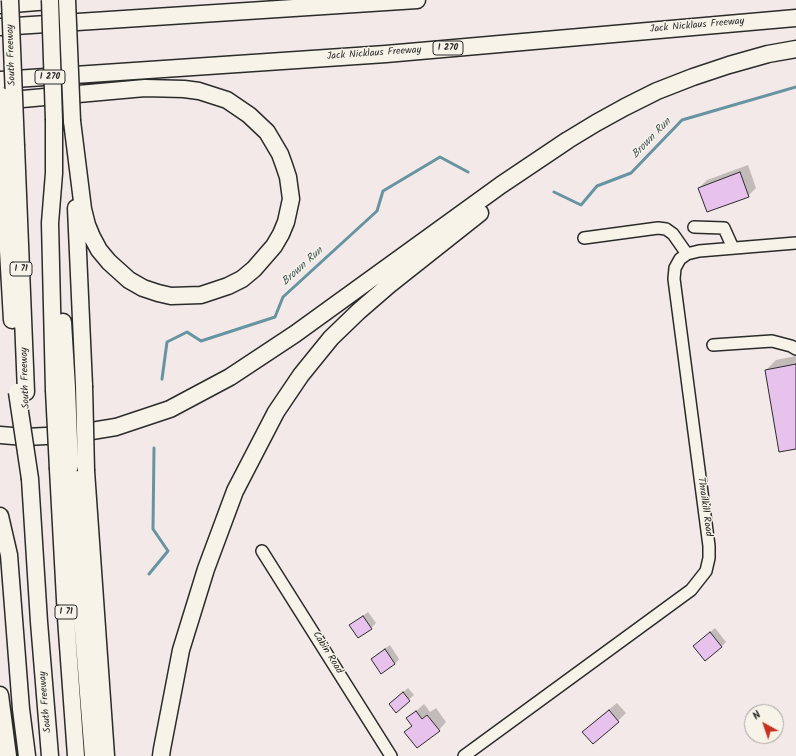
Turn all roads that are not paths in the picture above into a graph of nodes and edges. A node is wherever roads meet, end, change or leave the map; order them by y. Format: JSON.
{"nodes":[{"id":1,"x":10,"y":0,"type":"edge"},
{"id":2,"x":50,"y":0,"type":"edge"},
{"id":3,"x":62,"y":0,"type":"edge"},
{"id":4,"x":67,"y":0,"type":"edge"},
{"id":5,"x":417,"y":0,"type":"edge"},
{"id":6,"x":0,"y":5,"type":"edge"},
{"id":7,"x":796,"y":18,"type":"edge"},
{"id":8,"x":0,"y":27,"type":"edge"},
{"id":9,"x":796,"y":49,"type":"edge"},
{"id":10,"x":0,"y":80,"type":"edge"},
{"id":11,"x":0,"y":95,"type":"edge"},
{"id":12,"x":0,"y":101,"type":"edge"},
{"id":13,"x":72,"y":121,"type":"junction"},
{"id":14,"x":568,"y":140,"type":"junction"},
{"id":15,"x":9,"y":146,"type":"junction"},
{"id":16,"x":694,"y":227,"type":"dead end"},
{"id":17,"x":584,"y":238,"type":"dead end"},
{"id":18,"x":796,"y":243,"type":"edge"},
{"id":19,"x":732,"y":248,"type":"junction"},
{"id":20,"x":687,"y":254,"type":"junction"},
{"id":21,"x":713,"y":345,"type":"dead end"},
{"id":22,"x":796,"y":349,"type":"edge"},
{"id":23,"x":0,"y":435,"type":"edge"},
{"id":24,"x":64,"y":467,"type":"junction"},
{"id":25,"x":0,"y":516,"type":"edge"},
{"id":26,"x":262,"y":551,"type":"dead end"},
{"id":27,"x":0,"y":695,"type":"edge"},
{"id":28,"x":8,"y":756,"type":"edge"},
{"id":29,"x":26,"y":756,"type":"edge"},
{"id":30,"x":50,"y":756,"type":"edge"},
{"id":31,"x":76,"y":756,"type":"edge"},
{"id":32,"x":93,"y":756,"type":"edge"},
{"id":33,"x":106,"y":756,"type":"edge"},
{"id":34,"x":161,"y":756,"type":"edge"},
{"id":35,"x":391,"y":756,"type":"edge"},
{"id":36,"x":464,"y":756,"type":"edge"}],
"edges":[{"from":1,"to":15,"type":"highway","name":"South Freeway","number":"I 71","bridge":true},
{"from":2,"to":24,"type":"highway","number":"I 71","bridge":true},
{"from":3,"to":6,"type":"highway"},
{"from":4,"to":13,"type":"highway","bridge":true},
{"from":5,"to":8,"type":"highway"},
{"from":7,"to":10,"type":"highway","name":"Jack Nicklaus Freeway","number":"I 270"},
{"from":9,"to":14,"type":"highway"},
{"from":11,"to":15,"type":"highway","bridge":true},
{"from":12,"to":13,"type":"highway"},
{"from":13,"to":33,"type":"highway","bridge":true},
{"from":14,"to":23,"type":"highway"},
{"from":14,"to":34,"type":"highway"},
{"from":15,"to":30,"type":"highway","name":"South Freeway","number":"I 71","bridge":true},
{"from":16,"to":19,"type":"street"},
{"from":17,"to":20,"type":"street"},
{"from":18,"to":19,"type":"street"},
{"from":19,"to":20,"type":"street"},
{"from":20,"to":36,"type":"street","name":"Thrailkill Road"},
{"from":21,"to":22,"type":"street"},
{"from":24,"to":31,"type":"highway","number":"I 71"},
{"from":24,"to":32,"type":"highway"},
{"from":25,"to":29,"type":"highway"},
{"from":26,"to":35,"type":"street","name":"Cabin Road"},
{"from":27,"to":28,"type":"highway"}]}
